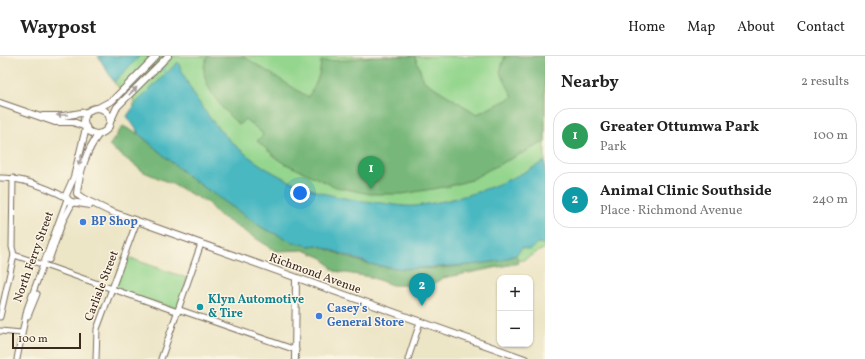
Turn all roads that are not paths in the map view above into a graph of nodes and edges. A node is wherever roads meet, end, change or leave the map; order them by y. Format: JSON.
{"nodes":[{"id":1,"x":156,"y":56,"type":"edge"},
{"id":2,"x":168,"y":56,"type":"edge"},
{"id":3,"x":0,"y":103,"type":"edge"},
{"id":4,"x":98,"y":108,"type":"junction"},
{"id":5,"x":87,"y":112,"type":"junction"},
{"id":6,"x":37,"y":116,"type":"junction"},
{"id":7,"x":110,"y":122,"type":"junction"},
{"id":8,"x":86,"y":128,"type":"junction"},
{"id":9,"x":99,"y":134,"type":"junction"},
{"id":10,"x":0,"y":178,"type":"edge"},
{"id":11,"x":13,"y":178,"type":"junction"},
{"id":12,"x":78,"y":194,"type":"junction"},
{"id":13,"x":70,"y":198,"type":"junction"},
{"id":14,"x":99,"y":206,"type":"junction"},
{"id":15,"x":137,"y":221,"type":"junction"},
{"id":16,"x":201,"y":244,"type":"junction"},
{"id":17,"x":14,"y":255,"type":"junction"},
{"id":18,"x":45,"y":265,"type":"junction"},
{"id":19,"x":296,"y":278,"type":"junction"},
{"id":20,"x":112,"y":289,"type":"junction"},
{"id":21,"x":179,"y":311,"type":"junction"},
{"id":22,"x":0,"y":317,"type":"edge"},
{"id":23,"x":420,"y":322,"type":"junction"},
{"id":24,"x":0,"y":331,"type":"edge"},
{"id":25,"x":22,"y":333,"type":"junction"},
{"id":26,"x":296,"y":350,"type":"junction"},
{"id":27,"x":17,"y":359,"type":"edge"},
{"id":28,"x":96,"y":359,"type":"edge"},
{"id":29,"x":161,"y":359,"type":"edge"},
{"id":30,"x":296,"y":359,"type":"edge"},
{"id":31,"x":408,"y":359,"type":"edge"},
{"id":32,"x":524,"y":359,"type":"edge"}],
"edges":[{"from":1,"to":4,"type":"main road"},
{"from":7,"to":2,"type":"main road","one_way":true},
{"from":3,"to":6,"type":"main road"},
{"from":4,"to":5,"type":"main road"},
{"from":4,"to":7,"type":"main road"},
{"from":5,"to":6,"type":"main road","one_way":true},
{"from":5,"to":8,"type":"main road"},
{"from":6,"to":8,"type":"main road"},
{"from":7,"to":9,"type":"main road"},
{"from":8,"to":9,"type":"main road"},
{"from":8,"to":13,"type":"main road","name":"North Ferry Street","one_way":true},
{"from":9,"to":12,"type":"main road"},
{"from":10,"to":11,"type":"street","name":"Richmond Avenue"},
{"from":11,"to":13,"type":"street","name":"Richmond Avenue"},
{"from":11,"to":17,"type":"street"},
{"from":12,"to":13,"type":"main road"},
{"from":12,"to":13,"type":"main road","name":"Richmond Avenue"},
{"from":12,"to":14,"type":"main road","name":"Richmond Avenue"},
{"from":13,"to":14,"type":"main road","name":"Richmond Avenue"},
{"from":13,"to":18,"type":"street","name":"North Ferry Street"},
{"from":14,"to":15,"type":"main road","name":"Richmond Avenue"},
{"from":15,"to":16,"type":"main road","name":"Richmond Avenue"},
{"from":15,"to":20,"type":"street","name":"Carlisle Street"},
{"from":16,"to":19,"type":"main road","name":"Richmond Avenue"},
{"from":16,"to":21,"type":"street"},
{"from":17,"to":18,"type":"street"},
{"from":17,"to":22,"type":"street"},
{"from":18,"to":20,"type":"street"},
{"from":18,"to":25,"type":"street","name":"North Ferry Street"},
{"from":19,"to":23,"type":"main road","name":"Richmond Avenue"},
{"from":19,"to":26,"type":"main road"},
{"from":20,"to":21,"type":"street"},
{"from":20,"to":28,"type":"street","name":"Carlisle Street"},
{"from":21,"to":26,"type":"street"},
{"from":21,"to":29,"type":"street"},
{"from":23,"to":31,"type":"street"},
{"from":23,"to":32,"type":"main road","name":"Richmond Avenue"},
{"from":24,"to":25,"type":"street"},
{"from":25,"to":27,"type":"street","name":"North Ferry Street"},
{"from":26,"to":30,"type":"main road"}]}
